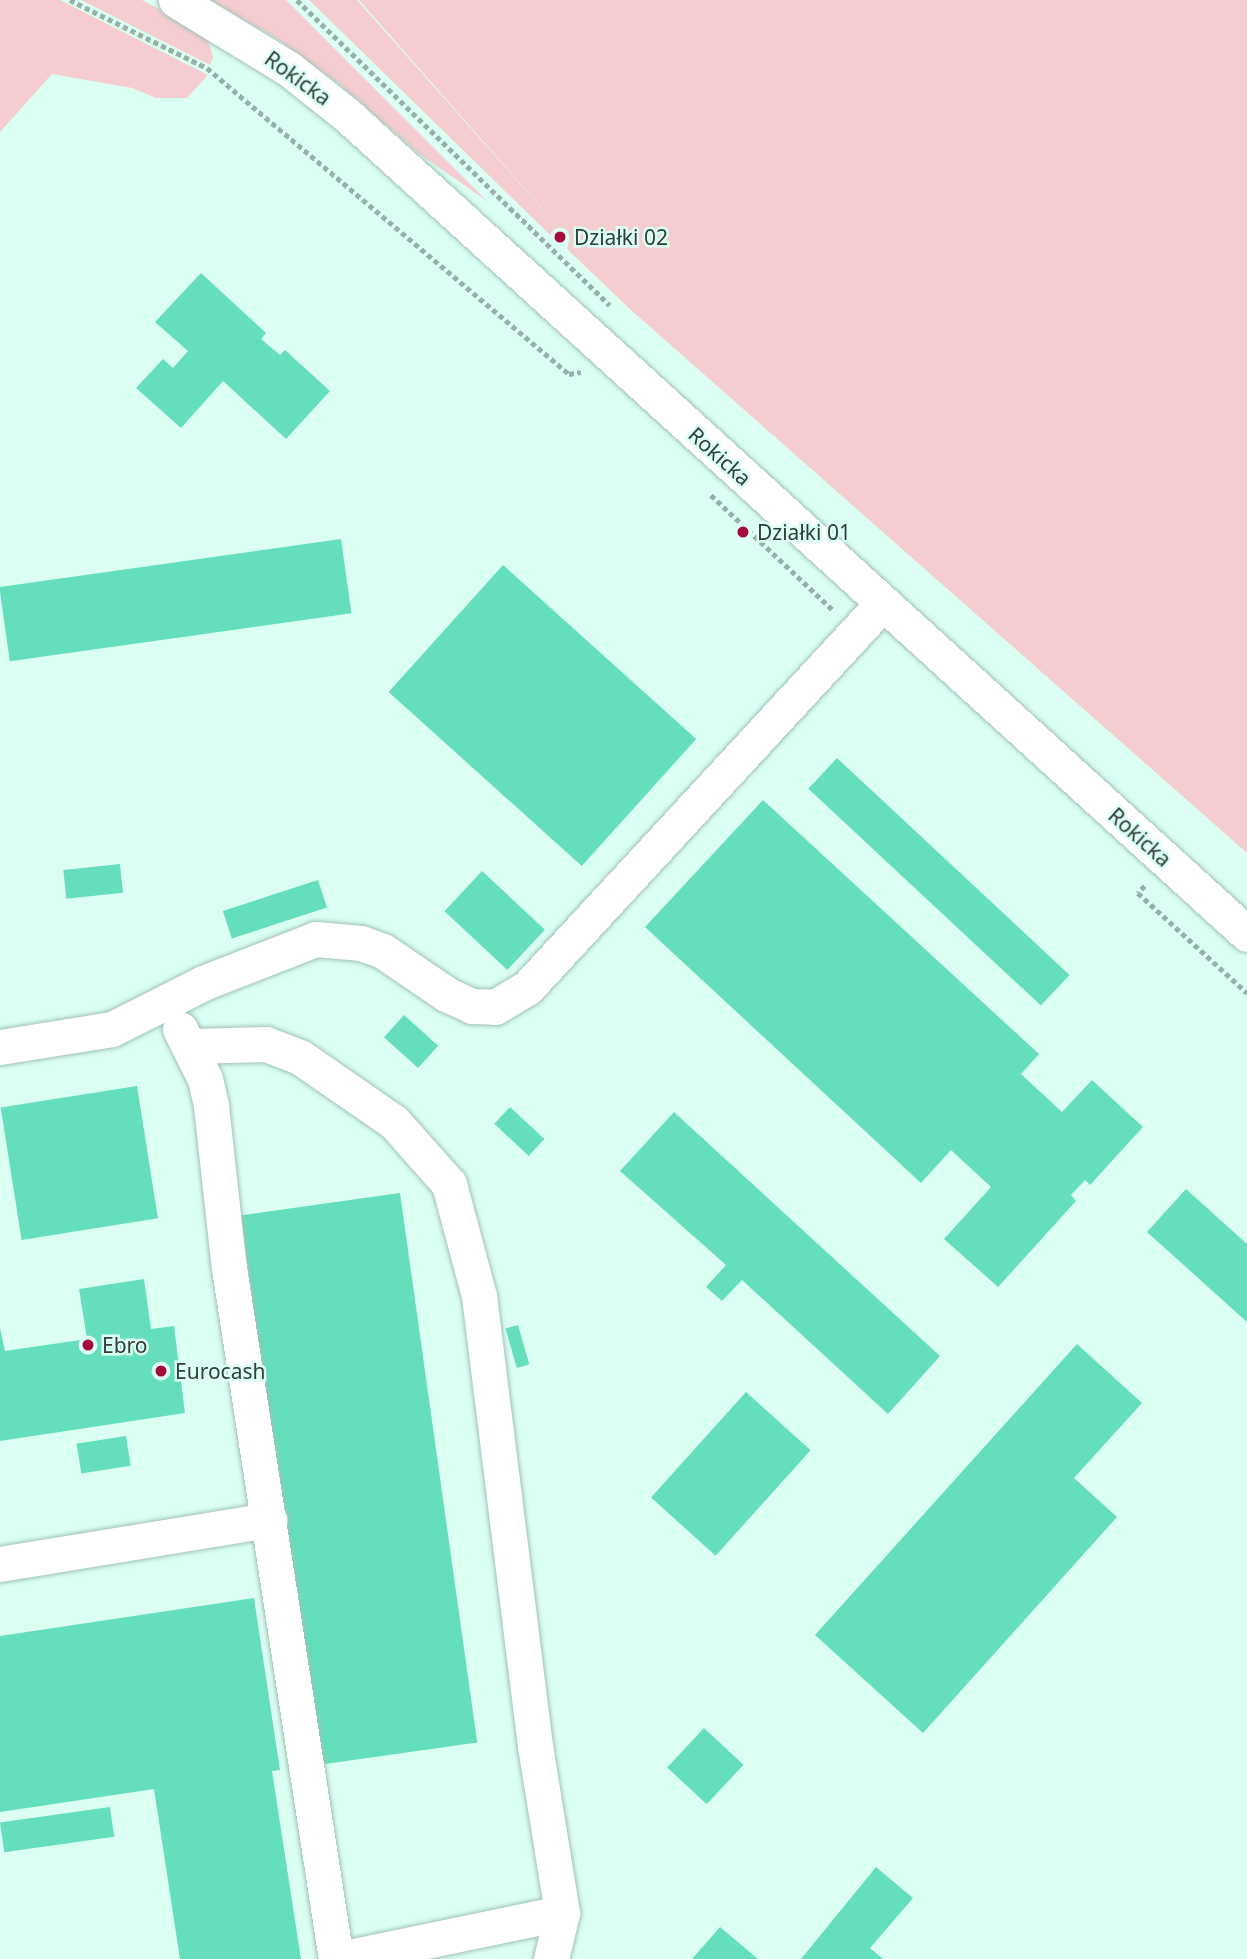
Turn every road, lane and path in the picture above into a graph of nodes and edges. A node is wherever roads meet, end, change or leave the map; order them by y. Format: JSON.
{"nodes":[{"id":1,"x":69,"y":0,"type":"edge"},
{"id":2,"x":176,"y":0,"type":"edge"},
{"id":3,"x":297,"y":0,"type":"edge"},
{"id":4,"x":613,"y":308,"type":"dead end"},
{"id":5,"x":594,"y":371,"type":"dead end"},
{"id":6,"x":705,"y":488,"type":"dead end"},
{"id":7,"x":883,"y":603,"type":"junction"},
{"id":8,"x":855,"y":631,"type":"junction"},
{"id":9,"x":1247,"y":934,"type":"edge"},
{"id":10,"x":165,"y":1005,"type":"junction"},
{"id":11,"x":191,"y":1046,"type":"junction"},
{"id":12,"x":0,"y":1047,"type":"edge"},
{"id":13,"x":269,"y":1520,"type":"junction"},
{"id":14,"x":0,"y":1564,"type":"edge"},
{"id":15,"x":562,"y":1913,"type":"junction"},
{"id":16,"x":337,"y":1959,"type":"edge"},
{"id":17,"x":551,"y":1959,"type":"edge"}],
"edges":[{"from":1,"to":5,"type":"path"},
{"from":2,"to":7,"type":"street","name":"Rokicka"},
{"from":3,"to":4,"type":"path"},
{"from":6,"to":8,"type":"path"},
{"from":7,"to":8,"type":"street"},
{"from":7,"to":9,"type":"street","name":"Rokicka"},
{"from":8,"to":10,"type":"street"},
{"from":10,"to":11,"type":"street"},
{"from":10,"to":12,"type":"street"},
{"from":11,"to":13,"type":"street"},
{"from":11,"to":15,"type":"street"},
{"from":13,"to":14,"type":"street"},
{"from":13,"to":16,"type":"street"},
{"from":15,"to":16,"type":"street"},
{"from":15,"to":17,"type":"street"}]}
